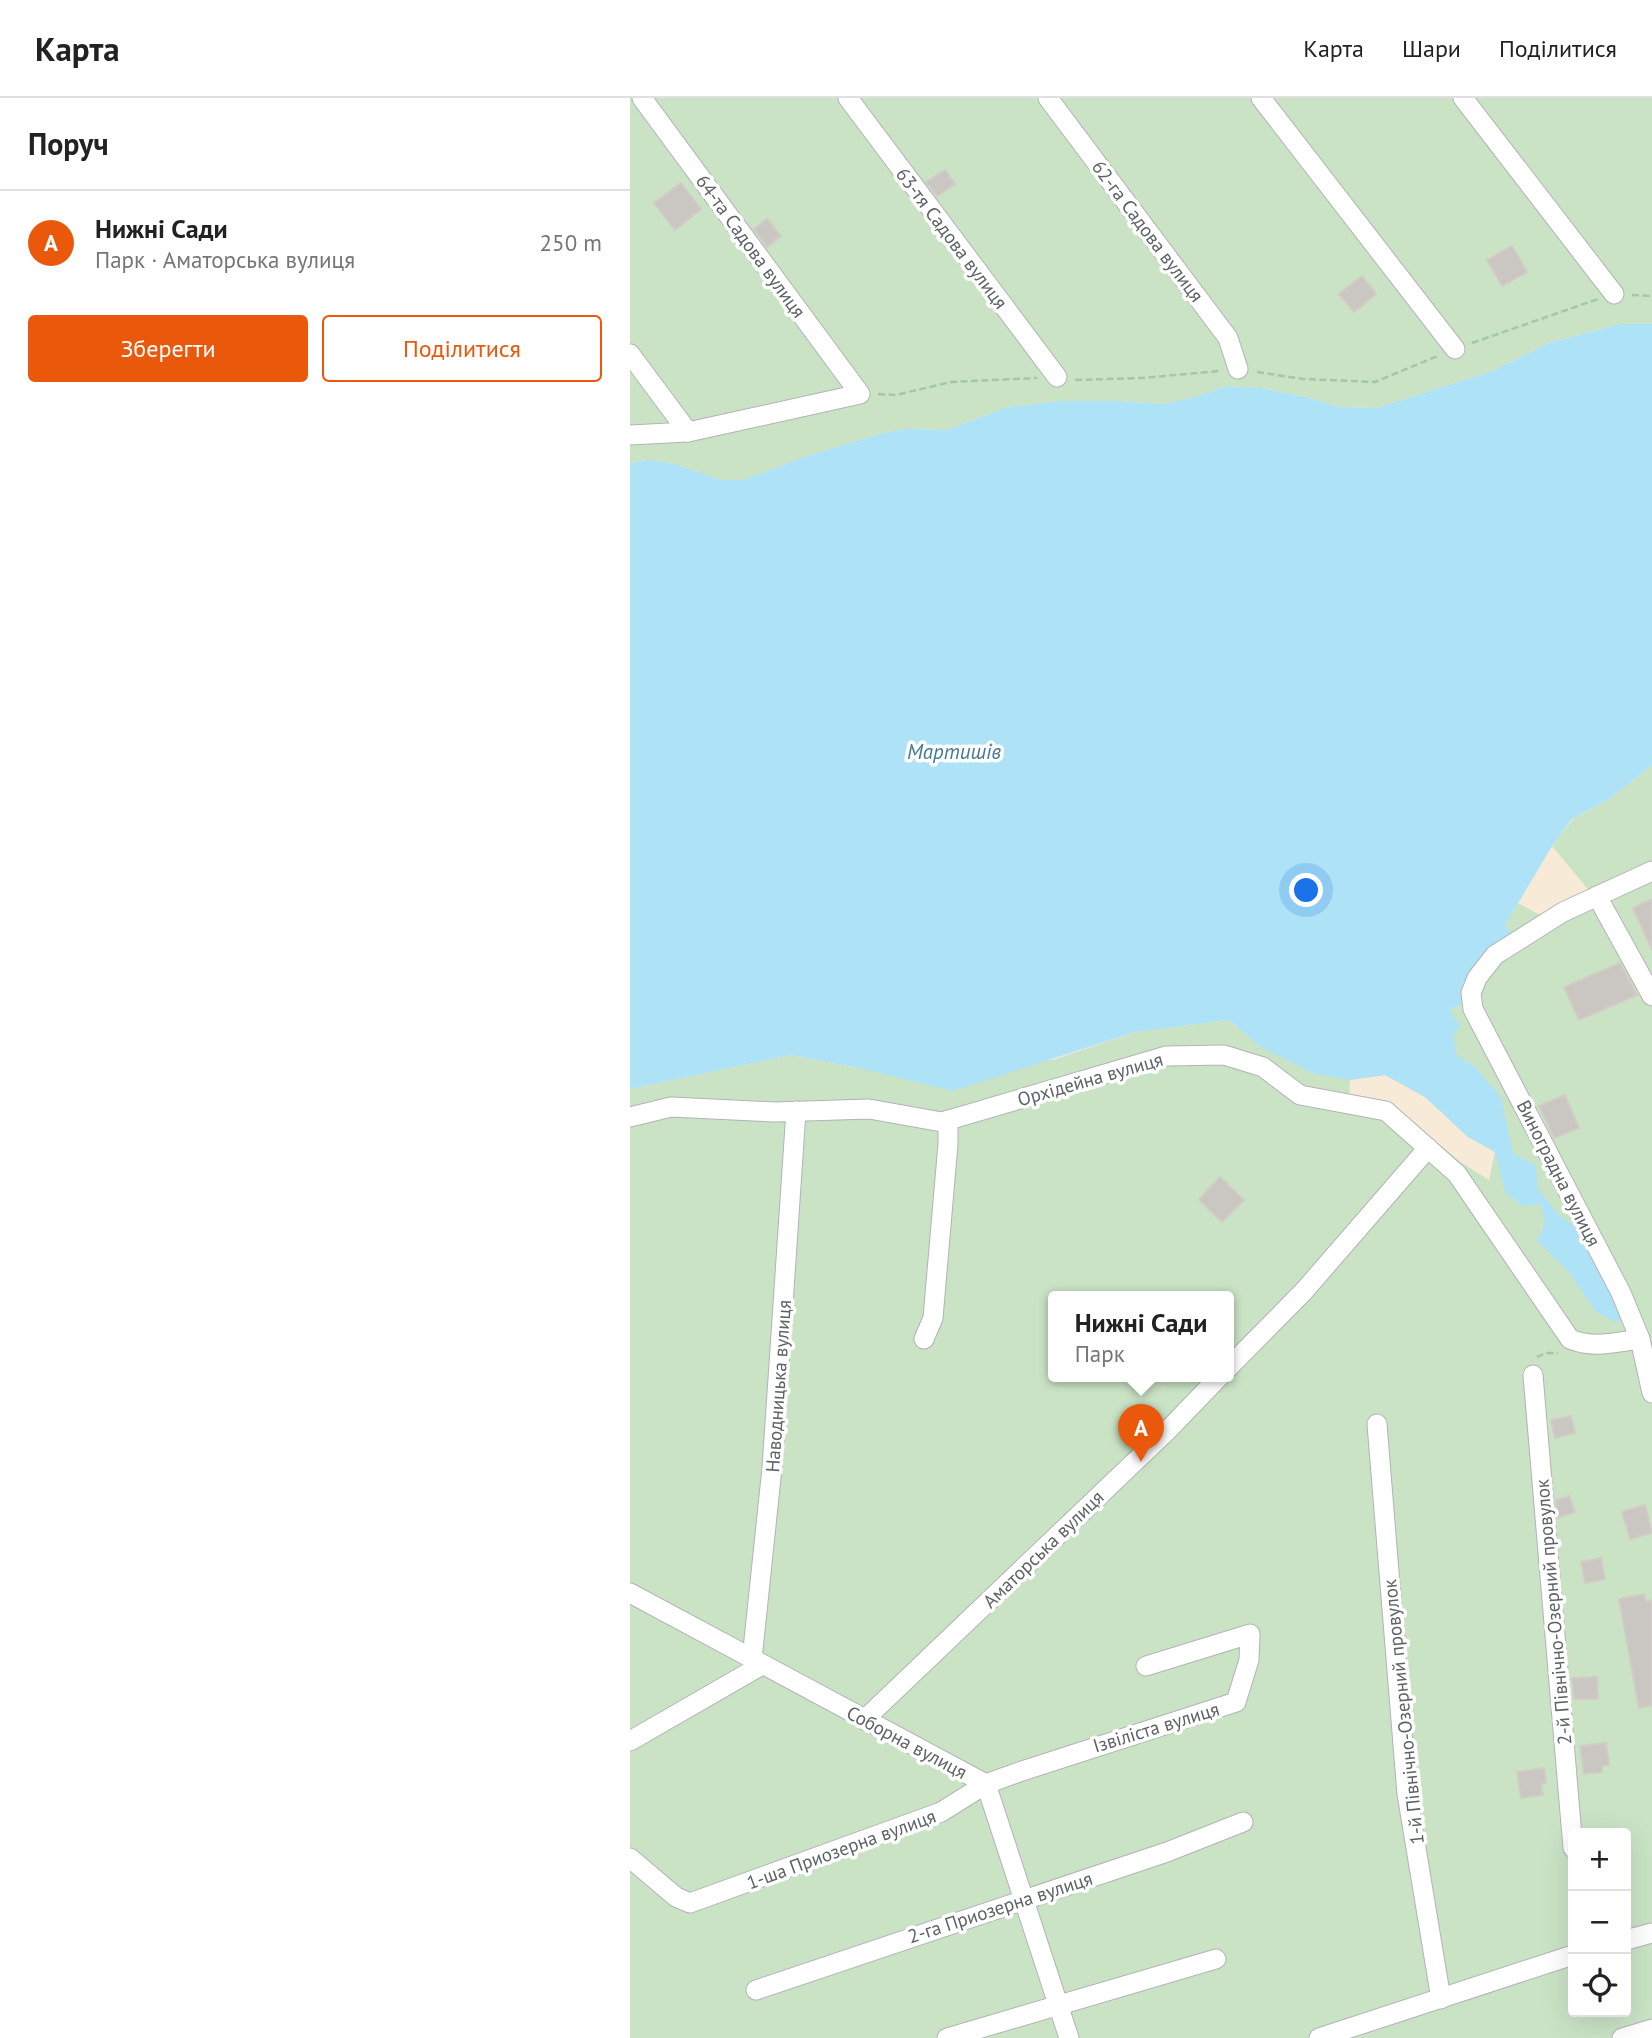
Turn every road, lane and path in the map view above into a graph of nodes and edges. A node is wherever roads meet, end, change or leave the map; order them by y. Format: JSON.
{"nodes":[{"id":1,"x":642,"y":98,"type":"edge"},
{"id":2,"x":848,"y":98,"type":"edge"},
{"id":3,"x":1048,"y":98,"type":"edge"},
{"id":4,"x":1261,"y":98,"type":"edge"},
{"id":5,"x":1463,"y":98,"type":"edge"},
{"id":6,"x":1614,"y":294,"type":"junction"},
{"id":7,"x":1652,"y":296,"type":"edge"},
{"id":8,"x":1455,"y":349,"type":"junction"},
{"id":9,"x":630,"y":354,"type":"edge"},
{"id":10,"x":1238,"y":369,"type":"junction"},
{"id":11,"x":1057,"y":377,"type":"junction"},
{"id":12,"x":860,"y":394,"type":"junction"},
{"id":13,"x":688,"y":432,"type":"junction"},
{"id":14,"x":630,"y":435,"type":"edge"},
{"id":15,"x":1652,"y":872,"type":"edge"},
{"id":16,"x":1597,"y":896,"type":"junction"},
{"id":17,"x":1652,"y":996,"type":"edge"},
{"id":18,"x":796,"y":1111,"type":"junction"},
{"id":19,"x":630,"y":1116,"type":"edge"},
{"id":20,"x":948,"y":1120,"type":"junction"},
{"id":21,"x":1428,"y":1148,"type":"junction"},
{"id":22,"x":925,"y":1339,"type":"dead end"},
{"id":23,"x":1640,"y":1339,"type":"junction"},
{"id":24,"x":1576,"y":1341,"type":"junction"},
{"id":25,"x":1234,"y":1362,"type":"edge"},
{"id":26,"x":1533,"y":1375,"type":"joint"},
{"id":27,"x":1214,"y":1382,"type":"edge"},
{"id":28,"x":1652,"y":1393,"type":"edge"},
{"id":29,"x":1377,"y":1424,"type":"dead end"},
{"id":30,"x":630,"y":1593,"type":"edge"},
{"id":31,"x":757,"y":1662,"type":"junction"},
{"id":32,"x":1146,"y":1666,"type":"dead end"},
{"id":33,"x":864,"y":1720,"type":"junction"},
{"id":34,"x":630,"y":1741,"type":"edge"},
{"id":35,"x":986,"y":1784,"type":"junction"},
{"id":36,"x":1243,"y":1822,"type":"dead end"},
{"id":37,"x":1571,"y":1828,"type":"edge"},
{"id":38,"x":630,"y":1858,"type":"edge"},
{"id":39,"x":1024,"y":1898,"type":"junction"},
{"id":40,"x":1652,"y":1933,"type":"edge"},
{"id":41,"x":1631,"y":1939,"type":"edge"},
{"id":42,"x":1568,"y":1957,"type":"edge"},
{"id":43,"x":1216,"y":1959,"type":"dead end"},
{"id":44,"x":756,"y":1990,"type":"dead end"},
{"id":45,"x":1440,"y":1999,"type":"junction"},
{"id":46,"x":1058,"y":2004,"type":"junction"},
{"id":47,"x":1652,"y":2029,"type":"edge"},
{"id":48,"x":947,"y":2038,"type":"edge"},
{"id":49,"x":1069,"y":2038,"type":"edge"},
{"id":50,"x":1319,"y":2038,"type":"edge"},
{"id":51,"x":1622,"y":2038,"type":"edge"}],
"edges":[{"from":1,"to":12,"type":"street","name":"64-та Садова вулиця"},
{"from":2,"to":11,"type":"street","name":"63-тя Садова вулиця"},
{"from":3,"to":10,"type":"street","name":"62-га Садова вулиця"},
{"from":4,"to":8,"type":"street"},
{"from":5,"to":6,"type":"street"},
{"from":6,"to":7,"type":"path"},
{"from":6,"to":8,"type":"path"},
{"from":8,"to":10,"type":"path"},
{"from":9,"to":13,"type":"street"},
{"from":10,"to":11,"type":"path"},
{"from":11,"to":12,"type":"path"},
{"from":12,"to":13,"type":"street"},
{"from":13,"to":14,"type":"street"},
{"from":15,"to":16,"type":"street"},
{"from":16,"to":17,"type":"street"},
{"from":16,"to":23,"type":"street","name":"Виноградна вулиця"},
{"from":18,"to":19,"type":"street","name":"Орхідейна вулиця"},
{"from":18,"to":20,"type":"street","name":"Орхідейна вулиця"},
{"from":18,"to":31,"type":"street","name":"Наводницька вулиця"},
{"from":20,"to":21,"type":"street","name":"Орхідейна вулиця"},
{"from":20,"to":22,"type":"street"},
{"from":21,"to":24,"type":"street","name":"Орхідейна вулиця"},
{"from":21,"to":25,"type":"street"},
{"from":23,"to":24,"type":"street"},
{"from":23,"to":28,"type":"street","name":"Виноградна вулиця"},
{"from":24,"to":26,"type":"path"},
{"from":26,"to":37,"type":"street","name":"2-й Північно-Озерний провулок"},
{"from":27,"to":33,"type":"street","name":"Аматорська вулиця"},
{"from":29,"to":45,"type":"street","name":"1-й Північно-Озерний провулок"},
{"from":30,"to":31,"type":"street","name":"Соборна вулиця"},
{"from":31,"to":33,"type":"street","name":"Соборна вулиця"},
{"from":31,"to":34,"type":"street"},
{"from":32,"to":35,"type":"street","name":"Ізвіліста вулиця"},
{"from":33,"to":35,"type":"street","name":"Соборна вулиця"},
{"from":35,"to":38,"type":"street","name":"1-ша Приозерна вулиця"},
{"from":35,"to":39,"type":"street","name":"Соборна вулиця"},
{"from":36,"to":39,"type":"street","name":"2-га Приозерна вулиця"},
{"from":39,"to":44,"type":"street","name":"2-га Приозерна вулиця"},
{"from":39,"to":46,"type":"street","name":"Соборна вулиця"},
{"from":40,"to":41,"type":"street"},
{"from":42,"to":45,"type":"street"},
{"from":43,"to":46,"type":"street"},
{"from":45,"to":50,"type":"street"},
{"from":46,"to":48,"type":"street"},
{"from":46,"to":49,"type":"street","name":"Соборна вулиця"},
{"from":47,"to":51,"type":"street"}]}
